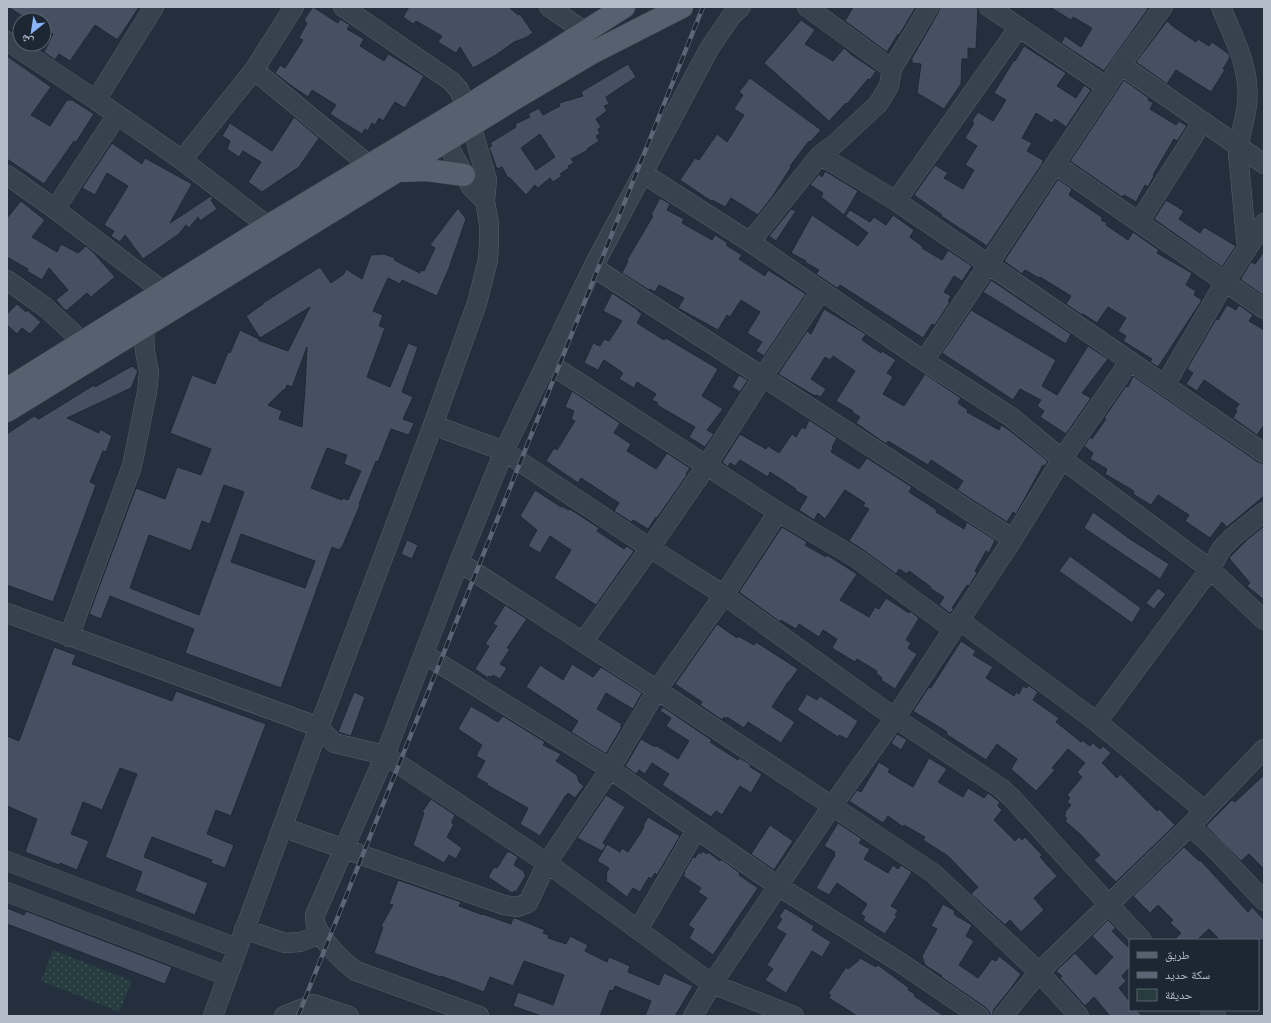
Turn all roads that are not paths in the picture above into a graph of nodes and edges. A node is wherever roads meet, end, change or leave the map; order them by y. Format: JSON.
{"nodes":[{"id":1,"x":154,"y":7,"type":"edge"},
{"id":2,"x":294,"y":7,"type":"edge"},
{"id":3,"x":343,"y":7,"type":"edge"},
{"id":4,"x":549,"y":7,"type":"edge"},
{"id":5,"x":624,"y":7,"type":"edge"},
{"id":6,"x":682,"y":7,"type":"edge"},
{"id":7,"x":741,"y":7,"type":"edge"},
{"id":8,"x":807,"y":7,"type":"edge"},
{"id":9,"x":929,"y":7,"type":"edge"},
{"id":10,"x":989,"y":7,"type":"edge"},
{"id":11,"x":1163,"y":7,"type":"edge"},
{"id":12,"x":1221,"y":7,"type":"edge"},
{"id":13,"x":1019,"y":27,"type":"junction"},
{"id":14,"x":584,"y":32,"type":"junction"},
{"id":15,"x":8,"y":43,"type":"edge"},
{"id":16,"x":1121,"y":65,"type":"junction"},
{"id":17,"x":892,"y":69,"type":"junction"},
{"id":18,"x":254,"y":70,"type":"junction"},
{"id":19,"x":1107,"y":87,"type":"junction"},
{"id":20,"x":96,"y":100,"type":"junction"},
{"id":21,"x":117,"y":115,"type":"junction"},
{"id":22,"x":469,"y":116,"type":"junction"},
{"id":23,"x":1203,"y":122,"type":"junction"},
{"id":24,"x":440,"y":132,"type":"junction"},
{"id":25,"x":1238,"y":146,"type":"junction"},
{"id":26,"x":820,"y":155,"type":"junction"},
{"id":27,"x":182,"y":160,"type":"junction"},
{"id":28,"x":1055,"y":164,"type":"junction"},
{"id":29,"x":1264,"y":164,"type":"edge"},
{"id":30,"x":370,"y":166,"type":"junction"},
{"id":31,"x":397,"y":171,"type":"junction"},
{"id":32,"x":644,"y":174,"type":"junction"},
{"id":33,"x":7,"y":175,"type":"edge"},
{"id":34,"x":464,"y":175,"type":"junction"},
{"id":35,"x":485,"y":201,"type":"junction"},
{"id":36,"x":896,"y":201,"type":"junction"},
{"id":37,"x":55,"y":209,"type":"junction"},
{"id":38,"x":1139,"y":222,"type":"junction"},
{"id":39,"x":1264,"y":223,"type":"edge"},
{"id":40,"x":268,"y":226,"type":"junction"},
{"id":41,"x":750,"y":242,"type":"junction"},
{"id":42,"x":1247,"y":250,"type":"junction"},
{"id":43,"x":989,"y":264,"type":"junction"},
{"id":44,"x":594,"y":267,"type":"junction"},
{"id":45,"x":7,"y":280,"type":"edge"},
{"id":46,"x":1226,"y":282,"type":"junction"},
{"id":47,"x":821,"y":291,"type":"junction"},
{"id":48,"x":164,"y":292,"type":"junction"},
{"id":49,"x":1264,"y":309,"type":"edge"},
{"id":50,"x":144,"y":328,"type":"junction"},
{"id":51,"x":83,"y":342,"type":"junction"},
{"id":52,"x":924,"y":361,"type":"junction"},
{"id":53,"x":1130,"y":361,"type":"junction"},
{"id":54,"x":547,"y":362,"type":"junction"},
{"id":55,"x":762,"y":378,"type":"junction"},
{"id":56,"x":1165,"y":385,"type":"junction"},
{"id":57,"x":7,"y":389,"type":"edge"},
{"id":58,"x":7,"y":411,"type":"edge"},
{"id":59,"x":433,"y":425,"type":"junction"},
{"id":60,"x":504,"y":451,"type":"junction"},
{"id":61,"x":1264,"y":453,"type":"edge"},
{"id":62,"x":1062,"y":459,"type":"junction"},
{"id":63,"x":707,"y":465,"type":"junction"},
{"id":64,"x":778,"y":512,"type":"junction"},
{"id":65,"x":1264,"y":512,"type":"edge"},
{"id":66,"x":1013,"y":539,"type":"junction"},
{"id":67,"x":650,"y":548,"type":"junction"},
{"id":68,"x":459,"y":562,"type":"junction"},
{"id":69,"x":1210,"y":569,"type":"junction"},
{"id":70,"x":724,"y":595,"type":"junction"},
{"id":71,"x":7,"y":613,"type":"edge"},
{"id":72,"x":1264,"y":620,"type":"edge"},
{"id":73,"x":956,"y":624,"type":"junction"},
{"id":74,"x":69,"y":637,"type":"junction"},
{"id":75,"x":583,"y":642,"type":"junction"},
{"id":76,"x":424,"y":654,"type":"junction"},
{"id":77,"x":657,"y":690,"type":"junction"},
{"id":78,"x":895,"y":718,"type":"junction"},
{"id":79,"x":1097,"y":722,"type":"junction"},
{"id":80,"x":319,"y":727,"type":"junction"},
{"id":81,"x":385,"y":755,"type":"junction"},
{"id":82,"x":1262,"y":756,"type":"edge"},
{"id":83,"x":610,"y":769,"type":"junction"},
{"id":84,"x":832,"y":806,"type":"junction"},
{"id":85,"x":1204,"y":810,"type":"junction"},
{"id":86,"x":1190,"y":826,"type":"junction"},
{"id":87,"x":282,"y":827,"type":"junction"},
{"id":88,"x":696,"y":830,"type":"junction"},
{"id":89,"x":345,"y":848,"type":"junction"},
{"id":90,"x":7,"y":861,"type":"edge"},
{"id":91,"x":547,"y":863,"type":"junction"},
{"id":92,"x":33,"y":870,"type":"junction"},
{"id":93,"x":778,"y":886,"type":"junction"},
{"id":94,"x":15,"y":895,"type":"edge"},
{"id":95,"x":1264,"y":901,"type":"edge"},
{"id":96,"x":1109,"y":905,"type":"junction"},
{"id":97,"x":244,"y":929,"type":"junction"},
{"id":98,"x":638,"y":930,"type":"junction"},
{"id":99,"x":321,"y":934,"type":"junction"},
{"id":100,"x":1141,"y":939,"type":"edge"},
{"id":101,"x":238,"y":948,"type":"junction"},
{"id":102,"x":1039,"y":972,"type":"junction"},
{"id":103,"x":227,"y":976,"type":"junction"},
{"id":104,"x":712,"y":984,"type":"junction"},
{"id":105,"x":213,"y":1016,"type":"edge"},
{"id":106,"x":284,"y":1016,"type":"edge"},
{"id":107,"x":349,"y":1016,"type":"edge"},
{"id":108,"x":479,"y":1016,"type":"edge"},
{"id":109,"x":693,"y":1016,"type":"edge"},
{"id":110,"x":794,"y":1016,"type":"edge"},
{"id":111,"x":979,"y":1016,"type":"edge"},
{"id":112,"x":1003,"y":1016,"type":"edge"},
{"id":113,"x":1079,"y":1016,"type":"edge"}],
"edges":[{"from":1,"to":20,"type":"street"},
{"from":2,"to":18,"type":"street"},
{"from":3,"to":22,"type":"street"},
{"from":4,"to":14,"type":"street"},
{"from":5,"to":14,"type":"main road"},
{"from":6,"to":22,"type":"main road"},
{"from":7,"to":32,"type":"street"},
{"from":8,"to":17,"type":"street"},
{"from":9,"to":17,"type":"street"},
{"from":10,"to":13,"type":"street"},
{"from":11,"to":16,"type":"street"},
{"from":12,"to":25,"type":"street"},
{"from":13,"to":19,"type":"street"},
{"from":13,"to":36,"type":"street"},
{"from":14,"to":22,"type":"main road"},
{"from":15,"to":20,"type":"street"},
{"from":16,"to":19,"type":"street"},
{"from":16,"to":23,"type":"street"},
{"from":17,"to":26,"type":"street"},
{"from":18,"to":27,"type":"street"},
{"from":18,"to":30,"type":"street"},
{"from":19,"to":28,"type":"street"},
{"from":20,"to":21,"type":"street"},
{"from":21,"to":27,"type":"street"},
{"from":21,"to":37,"type":"street"},
{"from":22,"to":24,"type":"main road"},
{"from":22,"to":35,"type":"street"},
{"from":23,"to":25,"type":"street"},
{"from":23,"to":38,"type":"street"},
{"from":24,"to":30,"type":"main road"},
{"from":24,"to":31,"type":"main road"},
{"from":24,"to":34,"type":"street"},
{"from":25,"to":29,"type":"street"},
{"from":25,"to":42,"type":"street"},
{"from":26,"to":36,"type":"street"},
{"from":26,"to":41,"type":"street"},
{"from":27,"to":40,"type":"street"},
{"from":28,"to":38,"type":"street"},
{"from":28,"to":43,"type":"street"},
{"from":30,"to":40,"type":"main road"},
{"from":31,"to":34,"type":"main road"},
{"from":31,"to":50,"type":"main road"},
{"from":32,"to":41,"type":"street"},
{"from":32,"to":44,"type":"street"},
{"from":33,"to":37,"type":"street"},
{"from":34,"to":35,"type":"street"},
{"from":35,"to":59,"type":"street"},
{"from":36,"to":43,"type":"street"},
{"from":37,"to":48,"type":"street"},
{"from":38,"to":46,"type":"street"},
{"from":39,"to":42,"type":"street"},
{"from":40,"to":48,"type":"main road"},
{"from":41,"to":47,"type":"street"},
{"from":42,"to":46,"type":"street"},
{"from":43,"to":52,"type":"street"},
{"from":43,"to":53,"type":"street"},
{"from":44,"to":54,"type":"street"},
{"from":44,"to":55,"type":"street"},
{"from":45,"to":51,"type":"street"},
{"from":46,"to":49,"type":"street"},
{"from":46,"to":56,"type":"street"},
{"from":47,"to":52,"type":"street"},
{"from":47,"to":55,"type":"street"},
{"from":48,"to":51,"type":"main road"},
{"from":50,"to":58,"type":"main road"},
{"from":50,"to":74,"type":"street"},
{"from":51,"to":57,"type":"main road"},
{"from":52,"to":62,"type":"street"},
{"from":53,"to":56,"type":"street"},
{"from":53,"to":62,"type":"street"},
{"from":54,"to":60,"type":"street"},
{"from":54,"to":63,"type":"street"},
{"from":55,"to":63,"type":"street"},
{"from":55,"to":66,"type":"street"},
{"from":56,"to":61,"type":"street"},
{"from":59,"to":60,"type":"street"},
{"from":59,"to":80,"type":"street"},
{"from":60,"to":67,"type":"street"},
{"from":60,"to":68,"type":"street"},
{"from":62,"to":66,"type":"street"},
{"from":62,"to":69,"type":"street"},
{"from":63,"to":64,"type":"street"},
{"from":63,"to":67,"type":"street"},
{"from":64,"to":70,"type":"street"},
{"from":64,"to":73,"type":"street"},
{"from":65,"to":69,"type":"street"},
{"from":66,"to":73,"type":"street"},
{"from":67,"to":70,"type":"street"},
{"from":67,"to":75,"type":"street"},
{"from":68,"to":75,"type":"street"},
{"from":68,"to":76,"type":"street"},
{"from":69,"to":72,"type":"street"},
{"from":69,"to":79,"type":"street"},
{"from":70,"to":77,"type":"street"},
{"from":70,"to":78,"type":"street"},
{"from":71,"to":74,"type":"street"},
{"from":73,"to":78,"type":"street"},
{"from":73,"to":79,"type":"street"},
{"from":74,"to":80,"type":"street"},
{"from":75,"to":77,"type":"street"},
{"from":76,"to":81,"type":"street"},
{"from":76,"to":83,"type":"street"},
{"from":77,"to":83,"type":"street"},
{"from":77,"to":84,"type":"street"},
{"from":78,"to":84,"type":"street"},
{"from":78,"to":96,"type":"street"},
{"from":79,"to":85,"type":"street"},
{"from":80,"to":81,"type":"street"},
{"from":80,"to":87,"type":"street"},
{"from":81,"to":89,"type":"street"},
{"from":81,"to":91,"type":"street"},
{"from":82,"to":85,"type":"street"},
{"from":83,"to":88,"type":"street"},
{"from":83,"to":91,"type":"street"},
{"from":84,"to":93,"type":"street"},
{"from":84,"to":102,"type":"street"},
{"from":85,"to":86,"type":"street"},
{"from":86,"to":95,"type":"street"},
{"from":86,"to":96,"type":"street"},
{"from":87,"to":89,"type":"street"},
{"from":87,"to":97,"type":"street"},
{"from":88,"to":93,"type":"street"},
{"from":88,"to":98,"type":"street"},
{"from":89,"to":91,"type":"street"},
{"from":89,"to":99,"type":"street"},
{"from":90,"to":92,"type":"street"},
{"from":91,"to":98,"type":"street"},
{"from":92,"to":94,"type":"street"},
{"from":92,"to":101,"type":"street"},
{"from":93,"to":104,"type":"street"},
{"from":93,"to":111,"type":"street"},
{"from":94,"to":103,"type":"street"},
{"from":96,"to":100,"type":"street"},
{"from":96,"to":102,"type":"street"},
{"from":97,"to":99,"type":"street"},
{"from":97,"to":101,"type":"street"},
{"from":98,"to":104,"type":"street"},
{"from":99,"to":108,"type":"street"},
{"from":101,"to":103,"type":"street"},
{"from":102,"to":112,"type":"street"},
{"from":102,"to":113,"type":"street"},
{"from":103,"to":105,"type":"street"},
{"from":104,"to":109,"type":"street"},
{"from":104,"to":110,"type":"street"},
{"from":106,"to":107,"type":"street"}]}
